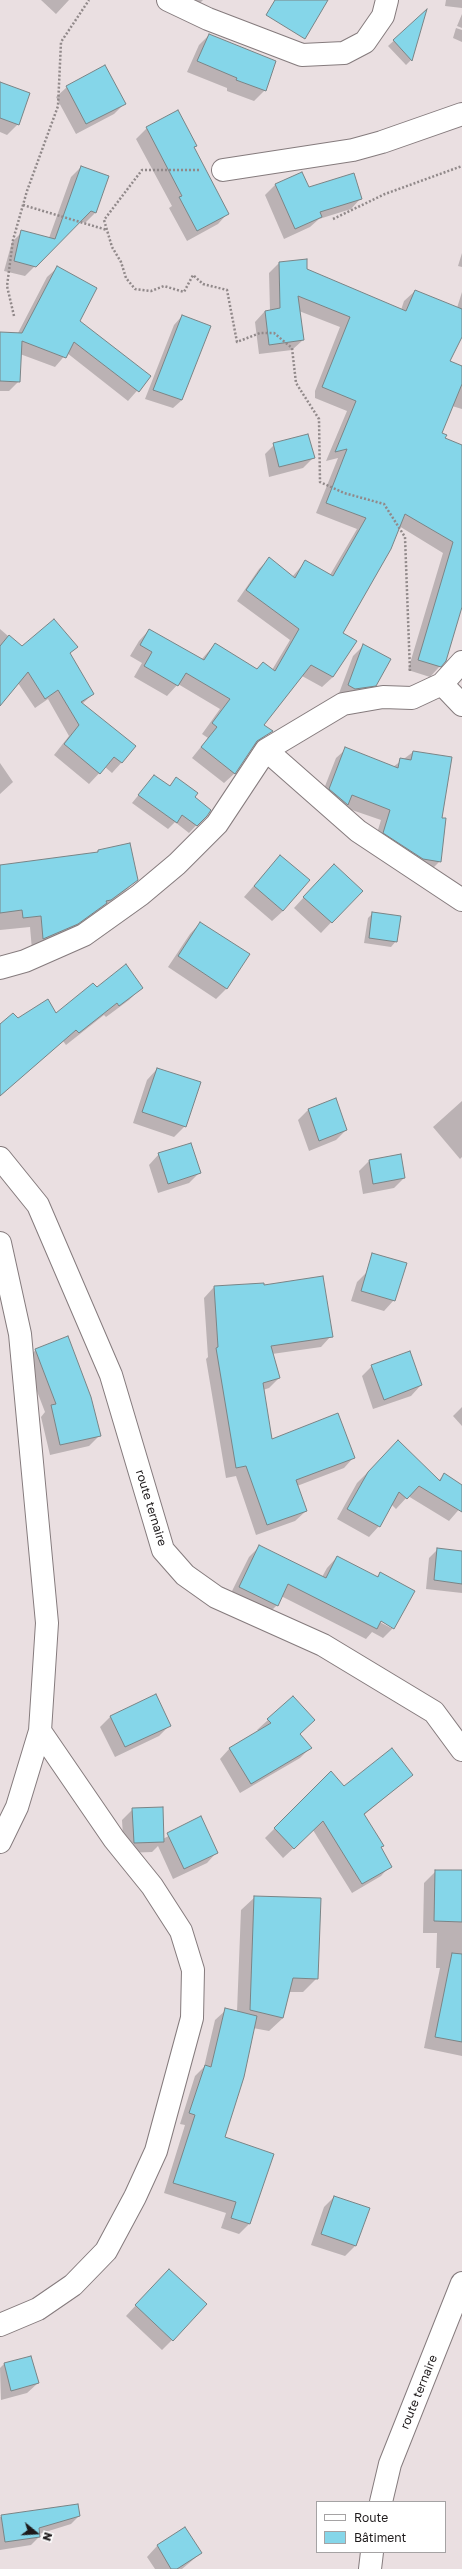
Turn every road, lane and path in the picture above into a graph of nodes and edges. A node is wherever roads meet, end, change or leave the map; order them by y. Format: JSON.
{"nodes":[{"id":1,"x":89,"y":0,"type":"edge"},
{"id":2,"x":168,"y":0,"type":"edge"},
{"id":3,"x":387,"y":0,"type":"edge"},
{"id":4,"x":462,"y":114,"type":"edge"},
{"id":5,"x":462,"y":166,"type":"edge"},
{"id":6,"x":223,"y":170,"type":"joint"},
{"id":7,"x":23,"y":205,"type":"junction"},
{"id":8,"x":333,"y":219,"type":"dead end"},
{"id":9,"x":107,"y":230,"type":"junction"},
{"id":10,"x":14,"y":316,"type":"dead end"},
{"id":11,"x":462,"y":662,"type":"edge"},
{"id":12,"x":442,"y":684,"type":"junction"},
{"id":13,"x":412,"y":698,"type":"junction"},
{"id":14,"x":462,"y":705,"type":"edge"},
{"id":15,"x":266,"y":750,"type":"junction"},
{"id":16,"x":462,"y":900,"type":"edge"},
{"id":17,"x":0,"y":968,"type":"edge"},
{"id":18,"x":0,"y":1158,"type":"edge"},
{"id":19,"x":0,"y":1243,"type":"edge"},
{"id":20,"x":40,"y":1731,"type":"junction"},
{"id":21,"x":462,"y":1750,"type":"edge"},
{"id":22,"x":0,"y":1842,"type":"edge"},
{"id":23,"x":462,"y":2283,"type":"edge"},
{"id":24,"x":0,"y":2325,"type":"edge"},
{"id":25,"x":381,"y":2501,"type":"edge"},
{"id":26,"x":372,"y":2553,"type":"edge"},
{"id":27,"x":370,"y":2569,"type":"edge"}],
"edges":[{"from":1,"to":7,"type":"path"},
{"from":2,"to":3,"type":"street"},
{"from":4,"to":6,"type":"street"},
{"from":5,"to":8,"type":"path"},
{"from":6,"to":9,"type":"path"},
{"from":7,"to":9,"type":"path"},
{"from":7,"to":10,"type":"path"},
{"from":9,"to":13,"type":"path"},
{"from":11,"to":12,"type":"street"},
{"from":12,"to":13,"type":"street"},
{"from":12,"to":14,"type":"street"},
{"from":13,"to":15,"type":"street"},
{"from":15,"to":16,"type":"street"},
{"from":15,"to":17,"type":"street"},
{"from":18,"to":21,"type":"street","name":"route ternaire"},
{"from":19,"to":20,"type":"street"},
{"from":20,"to":22,"type":"street"},
{"from":20,"to":24,"type":"street"},
{"from":23,"to":25,"type":"street","name":"route ternaire"},
{"from":26,"to":27,"type":"street"}]}
